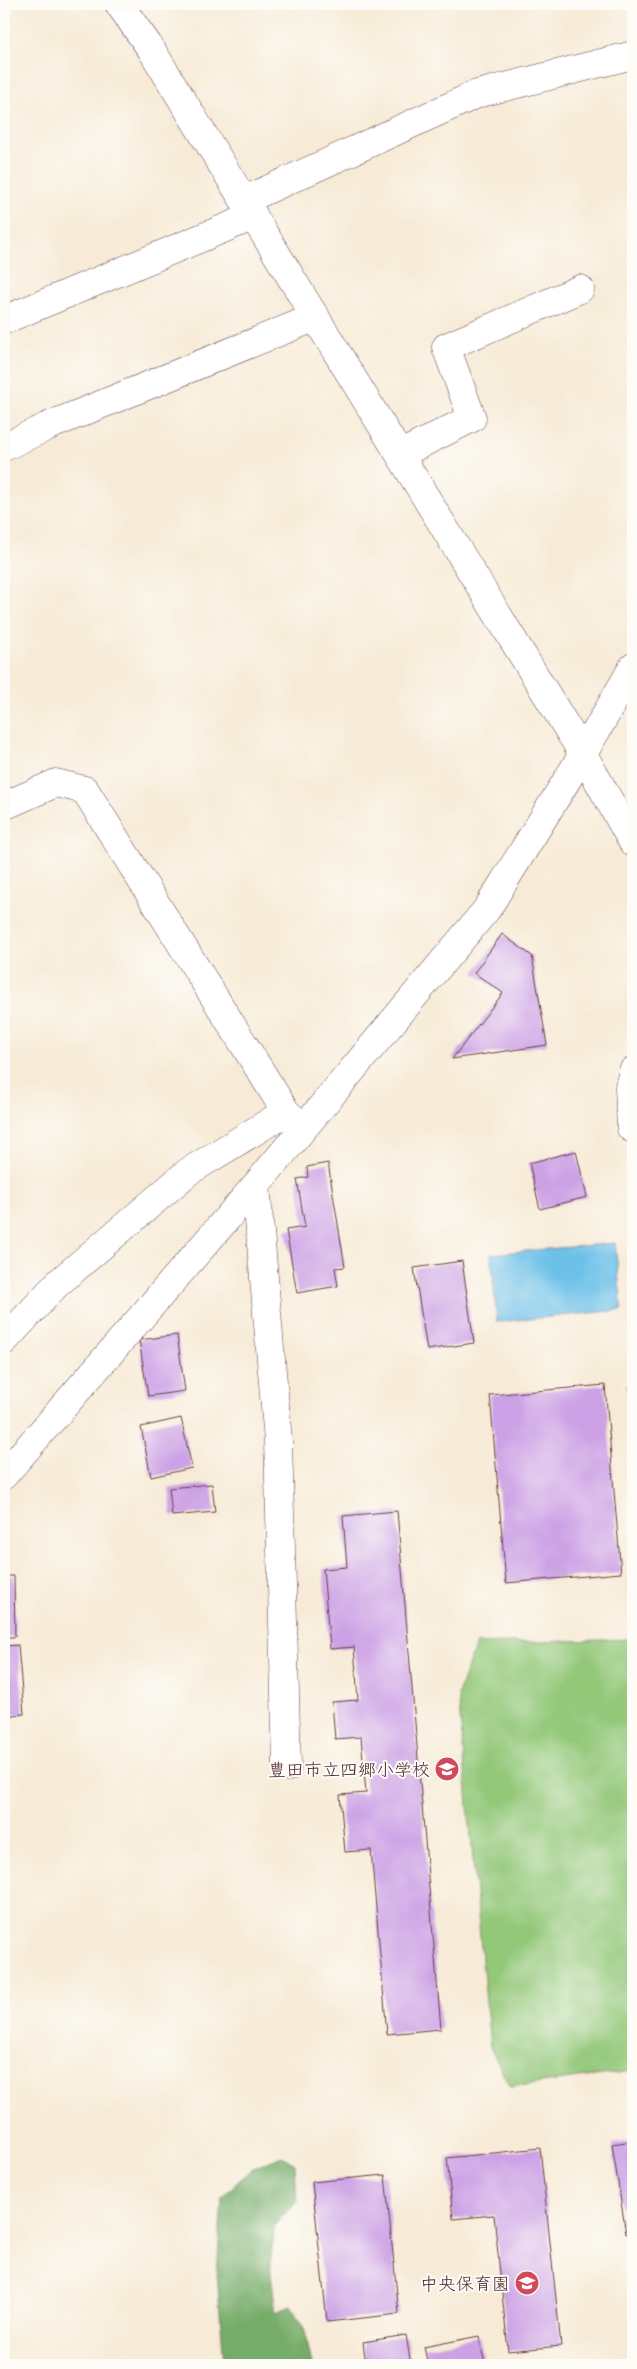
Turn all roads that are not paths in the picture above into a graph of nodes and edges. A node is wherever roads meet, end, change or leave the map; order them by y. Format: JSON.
{"nodes":[{"id":1,"x":119,"y":4,"type":"edge"},
{"id":2,"x":633,"y":55,"type":"edge"},
{"id":3,"x":249,"y":208,"type":"junction"},
{"id":4,"x":580,"y":288,"type":"dead end"},
{"id":5,"x":316,"y":317,"type":"junction"},
{"id":6,"x":4,"y":320,"type":"edge"},
{"id":7,"x":4,"y":447,"type":"edge"},
{"id":8,"x":401,"y":454,"type":"junction"},
{"id":9,"x":633,"y":667,"type":"edge"},
{"id":10,"x":583,"y":754,"type":"junction"},
{"id":11,"x":4,"y":806,"type":"edge"},
{"id":12,"x":633,"y":843,"type":"edge"},
{"id":13,"x":633,"y":1071,"type":"edge"},
{"id":14,"x":294,"y":1119,"type":"junction"},
{"id":15,"x":630,"y":1128,"type":"dead end"},
{"id":16,"x":256,"y":1185,"type":"junction"},
{"id":17,"x":4,"y":1342,"type":"edge"},
{"id":18,"x":4,"y":1475,"type":"edge"},
{"id":19,"x":287,"y":1767,"type":"dead end"}],
"edges":[{"from":1,"to":3,"type":"street"},
{"from":2,"to":3,"type":"street"},
{"from":3,"to":5,"type":"street"},
{"from":3,"to":6,"type":"street"},
{"from":4,"to":8,"type":"street"},
{"from":5,"to":7,"type":"street"},
{"from":5,"to":8,"type":"street"},
{"from":8,"to":10,"type":"street"},
{"from":9,"to":10,"type":"street"},
{"from":10,"to":12,"type":"street"},
{"from":10,"to":14,"type":"street"},
{"from":11,"to":14,"type":"street"},
{"from":13,"to":15,"type":"street"},
{"from":14,"to":16,"type":"street"},
{"from":14,"to":17,"type":"street"},
{"from":16,"to":18,"type":"street"},
{"from":16,"to":19,"type":"street"}]}
